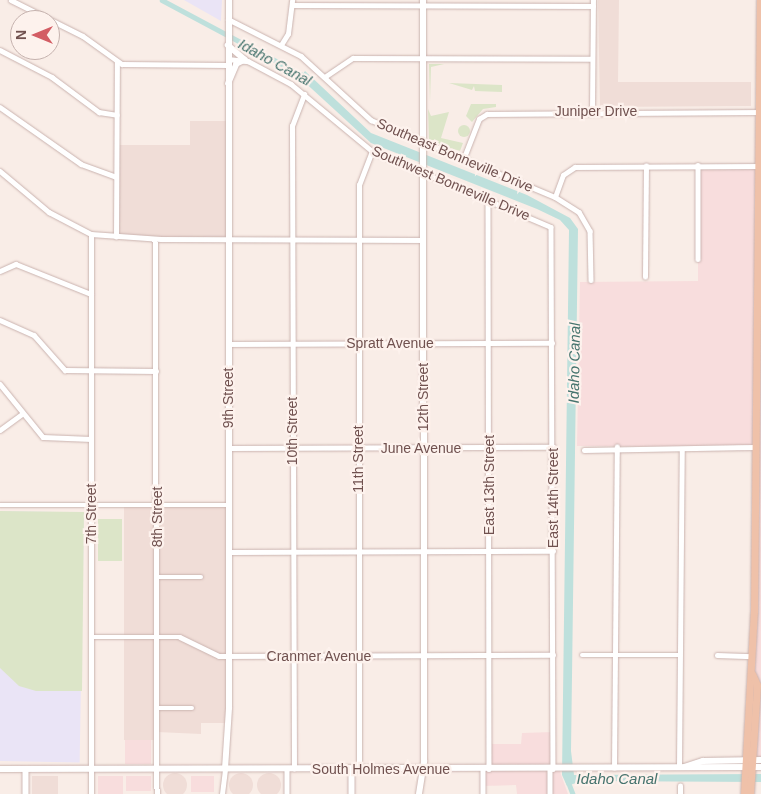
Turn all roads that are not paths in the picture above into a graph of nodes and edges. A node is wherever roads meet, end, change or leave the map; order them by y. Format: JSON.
{"nodes":[{"id":1,"x":11,"y":0,"type":"edge"},
{"id":2,"x":229,"y":0,"type":"edge"},
{"id":3,"x":593,"y":0,"type":"edge"},
{"id":4,"x":760,"y":0,"type":"edge"},
{"id":5,"x":292,"y":3,"type":"edge"},
{"id":6,"x":423,"y":3,"type":"edge"},
{"id":7,"x":593,"y":6,"type":"junction"},
{"id":8,"x":228,"y":19,"type":"junction"},
{"id":9,"x":228,"y":45,"type":"junction"},
{"id":10,"x":281,"y":45,"type":"junction"},
{"id":11,"x":0,"y":50,"type":"edge"},
{"id":12,"x":592,"y":58,"type":"junction"},
{"id":13,"x":423,"y":59,"type":"junction"},
{"id":14,"x":245,"y":60,"type":"junction"},
{"id":15,"x":117,"y":62,"type":"junction"},
{"id":16,"x":228,"y":62,"type":"junction"},
{"id":17,"x":326,"y":76,"type":"junction"},
{"id":18,"x":227,"y":87,"type":"junction"},
{"id":19,"x":304,"y":94,"type":"junction"},
{"id":20,"x":0,"y":107,"type":"edge"},
{"id":21,"x":592,"y":111,"type":"junction"},
{"id":22,"x":759,"y":112,"type":"junction"},
{"id":23,"x":117,"y":115,"type":"junction"},
{"id":24,"x":423,"y":144,"type":"junction"},
{"id":25,"x":372,"y":151,"type":"junction"},
{"id":26,"x":463,"y":160,"type":"junction"},
{"id":27,"x":698,"y":165,"type":"junction"},
{"id":28,"x":646,"y":166,"type":"junction"},
{"id":29,"x":760,"y":166,"type":"edge"},
{"id":30,"x":0,"y":171,"type":"edge"},
{"id":31,"x":423,"y":173,"type":"junction"},
{"id":32,"x":116,"y":177,"type":"junction"},
{"id":33,"x":555,"y":197,"type":"junction"},
{"id":34,"x":488,"y":200,"type":"junction"},
{"id":35,"x":551,"y":227,"type":"joint"},
{"id":36,"x":91,"y":234,"type":"junction"},
{"id":37,"x":116,"y":237,"type":"junction"},
{"id":38,"x":156,"y":239,"type":"junction"},
{"id":39,"x":227,"y":240,"type":"junction"},
{"id":40,"x":292,"y":240,"type":"junction"},
{"id":41,"x":359,"y":240,"type":"junction"},
{"id":42,"x":423,"y":240,"type":"junction"},
{"id":43,"x":698,"y":259,"type":"dead end"},
{"id":44,"x":0,"y":270,"type":"edge"},
{"id":45,"x":645,"y":278,"type":"dead end"},
{"id":46,"x":591,"y":280,"type":"dead end"},
{"id":47,"x":90,"y":294,"type":"junction"},
{"id":48,"x":0,"y":320,"type":"edge"},
{"id":49,"x":292,"y":343,"type":"junction"},
{"id":50,"x":488,"y":343,"type":"junction"},
{"id":51,"x":552,"y":343,"type":"junction"},
{"id":52,"x":228,"y":344,"type":"junction"},
{"id":53,"x":358,"y":344,"type":"junction"},
{"id":54,"x":423,"y":344,"type":"junction"},
{"id":55,"x":759,"y":354,"type":"edge"},
{"id":56,"x":91,"y":371,"type":"junction"},
{"id":57,"x":156,"y":371,"type":"junction"},
{"id":58,"x":0,"y":384,"type":"edge"},
{"id":59,"x":22,"y":414,"type":"junction"},
{"id":60,"x":0,"y":430,"type":"edge"},
{"id":61,"x":91,"y":439,"type":"junction"},
{"id":62,"x":292,"y":447,"type":"junction"},
{"id":63,"x":423,"y":447,"type":"junction"},
{"id":64,"x":553,"y":447,"type":"junction"},
{"id":65,"x":617,"y":447,"type":"junction"},
{"id":66,"x":756,"y":447,"type":"junction"},
{"id":67,"x":228,"y":448,"type":"junction"},
{"id":68,"x":358,"y":448,"type":"junction"},
{"id":69,"x":489,"y":448,"type":"junction"},
{"id":70,"x":584,"y":450,"type":"dead end"},
{"id":71,"x":682,"y":450,"type":"junction"},
{"id":72,"x":0,"y":505,"type":"edge"},
{"id":73,"x":91,"y":505,"type":"junction"},
{"id":74,"x":228,"y":505,"type":"junction"},
{"id":75,"x":157,"y":506,"type":"junction"},
{"id":76,"x":424,"y":551,"type":"junction"},
{"id":77,"x":489,"y":551,"type":"junction"},
{"id":78,"x":553,"y":551,"type":"junction"},
{"id":79,"x":229,"y":552,"type":"junction"},
{"id":80,"x":294,"y":552,"type":"junction"},
{"id":81,"x":358,"y":552,"type":"junction"},
{"id":82,"x":201,"y":577,"type":"dead end"},
{"id":83,"x":157,"y":578,"type":"junction"},
{"id":84,"x":157,"y":636,"type":"junction"},
{"id":85,"x":91,"y":637,"type":"junction"},
{"id":86,"x":489,"y":655,"type":"junction"},
{"id":87,"x":553,"y":655,"type":"junction"},
{"id":88,"x":582,"y":655,"type":"dead end"},
{"id":89,"x":716,"y":655,"type":"dead end"},
{"id":90,"x":228,"y":656,"type":"junction"},
{"id":91,"x":294,"y":656,"type":"junction"},
{"id":92,"x":358,"y":656,"type":"junction"},
{"id":93,"x":424,"y":656,"type":"junction"},
{"id":94,"x":615,"y":656,"type":"junction"},
{"id":95,"x":680,"y":656,"type":"junction"},
{"id":96,"x":752,"y":656,"type":"junction"},
{"id":97,"x":752,"y":674,"type":"junction"},
{"id":98,"x":157,"y":708,"type":"junction"},
{"id":99,"x":192,"y":708,"type":"dead end"},
{"id":100,"x":757,"y":766,"type":"edge"},
{"id":101,"x":682,"y":767,"type":"junction"},
{"id":102,"x":746,"y":767,"type":"junction"},
{"id":103,"x":26,"y":769,"type":"junction"},
{"id":104,"x":90,"y":769,"type":"junction"},
{"id":105,"x":225,"y":769,"type":"junction"},
{"id":106,"x":290,"y":769,"type":"junction"},
{"id":107,"x":356,"y":769,"type":"junction"},
{"id":108,"x":422,"y":769,"type":"junction"},
{"id":109,"x":486,"y":769,"type":"junction"},
{"id":110,"x":552,"y":769,"type":"junction"},
{"id":111,"x":614,"y":769,"type":"junction"},
{"id":112,"x":0,"y":770,"type":"edge"},
{"id":113,"x":157,"y":770,"type":"junction"},
{"id":114,"x":748,"y":784,"type":"junction"},
{"id":115,"x":680,"y":786,"type":"dead end"},
{"id":116,"x":26,"y":794,"type":"edge"},
{"id":117,"x":92,"y":794,"type":"edge"},
{"id":118,"x":157,"y":794,"type":"edge"},
{"id":119,"x":222,"y":794,"type":"edge"},
{"id":120,"x":287,"y":794,"type":"edge"},
{"id":121,"x":352,"y":794,"type":"edge"},
{"id":122,"x":419,"y":794,"type":"edge"},
{"id":123,"x":483,"y":794,"type":"edge"},
{"id":124,"x":550,"y":794,"type":"edge"},
{"id":125,"x":680,"y":794,"type":"edge"},
{"id":126,"x":744,"y":794,"type":"edge"},
{"id":127,"x":750,"y":794,"type":"edge"}],
"edges":[{"from":1,"to":15,"type":"street"},
{"from":2,"to":8,"type":"street","name":"9th Street"},
{"from":3,"to":7,"type":"street"},
{"from":4,"to":22,"type":"main road"},
{"from":5,"to":6,"type":"street"},
{"from":5,"to":10,"type":"street"},
{"from":6,"to":7,"type":"street"},
{"from":6,"to":13,"type":"street","name":"12th Street"},
{"from":7,"to":12,"type":"street"},
{"from":8,"to":9,"type":"street","name":"9th Street"},
{"from":8,"to":10,"type":"street","name":"Southeast Bonneville Drive"},
{"from":9,"to":14,"type":"street"},
{"from":9,"to":16,"type":"street","name":"9th Street"},
{"from":10,"to":17,"type":"street","name":"Southeast Bonneville Drive"},
{"from":11,"to":23,"type":"street"},
{"from":12,"to":13,"type":"street"},
{"from":12,"to":21,"type":"street"},
{"from":13,"to":17,"type":"street"},
{"from":13,"to":24,"type":"street","name":"12th Street"},
{"from":14,"to":16,"type":"street","name":"Southwest Bonneville Drive"},
{"from":14,"to":18,"type":"street"},
{"from":14,"to":19,"type":"street","name":"Southwest Bonneville Drive"},
{"from":15,"to":16,"type":"street","name":"Southwest Bonneville Drive"},
{"from":15,"to":23,"type":"street"},
{"from":16,"to":18,"type":"street","name":"9th Street"},
{"from":17,"to":24,"type":"street","name":"Southeast Bonneville Drive"},
{"from":18,"to":39,"type":"street","name":"9th Street"},
{"from":19,"to":25,"type":"street","name":"Southwest Bonneville Drive"},
{"from":19,"to":40,"type":"street","name":"10th Street"},
{"from":20,"to":32,"type":"street"},
{"from":21,"to":22,"type":"street","name":"Juniper Drive"},
{"from":21,"to":26,"type":"street","name":"Juniper Drive"},
{"from":22,"to":29,"type":"main road"},
{"from":23,"to":32,"type":"street"},
{"from":24,"to":26,"type":"street","name":"Southeast Bonneville Drive"},
{"from":24,"to":31,"type":"street","name":"12th Street"},
{"from":25,"to":31,"type":"street","name":"Southwest Bonneville Drive"},
{"from":25,"to":41,"type":"street","name":"11th Street"},
{"from":26,"to":33,"type":"street","name":"Southeast Bonneville Drive"},
{"from":27,"to":28,"type":"street"},
{"from":27,"to":29,"type":"street"},
{"from":27,"to":43,"type":"street"},
{"from":28,"to":33,"type":"street"},
{"from":28,"to":45,"type":"street"},
{"from":29,"to":55,"type":"main road"},
{"from":30,"to":36,"type":"street"},
{"from":31,"to":34,"type":"street","name":"Southwest Bonneville Drive"},
{"from":31,"to":42,"type":"street","name":"12th Street"},
{"from":32,"to":37,"type":"street"},
{"from":33,"to":46,"type":"street","name":"Southeast Bonneville Drive"},
{"from":34,"to":35,"type":"street","name":"Southwest Bonneville Drive"},
{"from":34,"to":50,"type":"street","name":"East 13th Street"},
{"from":35,"to":51,"type":"street","name":"East 14th Street"},
{"from":36,"to":37,"type":"street"},
{"from":36,"to":47,"type":"street","name":"7th Street"},
{"from":37,"to":38,"type":"street"},
{"from":38,"to":39,"type":"street"},
{"from":38,"to":57,"type":"street","name":"8th Street"},
{"from":39,"to":40,"type":"street"},
{"from":39,"to":52,"type":"street","name":"9th Street"},
{"from":40,"to":41,"type":"street"},
{"from":40,"to":49,"type":"street","name":"10th Street"},
{"from":41,"to":42,"type":"street"},
{"from":41,"to":53,"type":"street","name":"11th Street"},
{"from":42,"to":54,"type":"street","name":"12th Street"},
{"from":44,"to":47,"type":"street"},
{"from":47,"to":56,"type":"street","name":"7th Street"},
{"from":48,"to":56,"type":"street"},
{"from":49,"to":52,"type":"street","name":"Spratt Avenue"},
{"from":49,"to":53,"type":"street","name":"Spratt Avenue"},
{"from":49,"to":62,"type":"street","name":"10th Street"},
{"from":50,"to":51,"type":"street","name":"Spratt Avenue"},
{"from":50,"to":54,"type":"street","name":"Spratt Avenue"},
{"from":50,"to":69,"type":"street","name":"East 13th Street"},
{"from":51,"to":64,"type":"street","name":"East 14th Street"},
{"from":52,"to":67,"type":"street","name":"9th Street"},
{"from":53,"to":54,"type":"street","name":"Spratt Avenue"},
{"from":53,"to":68,"type":"street","name":"11th Street"},
{"from":54,"to":63,"type":"street","name":"12th Street"},
{"from":55,"to":66,"type":"main road"},
{"from":56,"to":57,"type":"street"},
{"from":56,"to":61,"type":"street","name":"7th Street"},
{"from":57,"to":75,"type":"street","name":"8th Street"},
{"from":58,"to":59,"type":"street"},
{"from":59,"to":60,"type":"street"},
{"from":59,"to":61,"type":"street"},
{"from":61,"to":73,"type":"street","name":"7th Street"},
{"from":62,"to":67,"type":"street","name":"June Avenue"},
{"from":62,"to":68,"type":"street","name":"June Avenue"},
{"from":62,"to":80,"type":"street","name":"10th Street"},
{"from":63,"to":68,"type":"street","name":"June Avenue"},
{"from":63,"to":69,"type":"street","name":"June Avenue"},
{"from":63,"to":76,"type":"street","name":"12th Street"},
{"from":64,"to":69,"type":"street","name":"June Avenue"},
{"from":64,"to":78,"type":"street","name":"East 14th Street"},
{"from":65,"to":70,"type":"street"},
{"from":65,"to":71,"type":"street"},
{"from":65,"to":94,"type":"street"},
{"from":66,"to":71,"type":"street"},
{"from":66,"to":96,"type":"main road"},
{"from":67,"to":74,"type":"street","name":"9th Street"},
{"from":68,"to":81,"type":"street","name":"11th Street"},
{"from":69,"to":77,"type":"street","name":"East 13th Street"},
{"from":71,"to":95,"type":"street"},
{"from":72,"to":73,"type":"street"},
{"from":73,"to":75,"type":"street"},
{"from":73,"to":85,"type":"street","name":"7th Street"},
{"from":74,"to":75,"type":"street"},
{"from":74,"to":79,"type":"street","name":"9th Street"},
{"from":75,"to":83,"type":"street","name":"8th Street"},
{"from":76,"to":77,"type":"street"},
{"from":76,"to":81,"type":"street"},
{"from":76,"to":93,"type":"street","name":"12th Street"},
{"from":77,"to":78,"type":"street"},
{"from":77,"to":86,"type":"street","name":"East 13th Street"},
{"from":78,"to":87,"type":"street","name":"East 14th Street"},
{"from":79,"to":80,"type":"street"},
{"from":79,"to":90,"type":"street","name":"9th Street"},
{"from":80,"to":81,"type":"street"},
{"from":80,"to":91,"type":"street","name":"10th Street"},
{"from":81,"to":92,"type":"street","name":"11th Street"},
{"from":82,"to":83,"type":"street"},
{"from":83,"to":84,"type":"street","name":"8th Street"},
{"from":84,"to":85,"type":"street","name":"Cranmer Avenue"},
{"from":84,"to":90,"type":"street","name":"Cranmer Avenue"},
{"from":84,"to":98,"type":"street","name":"8th Street"},
{"from":85,"to":104,"type":"street","name":"7th Street"},
{"from":86,"to":87,"type":"street","name":"Cranmer Avenue"},
{"from":86,"to":93,"type":"street","name":"Cranmer Avenue"},
{"from":86,"to":109,"type":"street","name":"East 13th Street"},
{"from":87,"to":110,"type":"street","name":"East 14th Street"},
{"from":88,"to":94,"type":"street"},
{"from":89,"to":96,"type":"street"},
{"from":90,"to":91,"type":"street","name":"Cranmer Avenue"},
{"from":90,"to":105,"type":"street","name":"9th Street"},
{"from":91,"to":92,"type":"street","name":"Cranmer Avenue"},
{"from":91,"to":106,"type":"street","name":"10th Street"},
{"from":92,"to":93,"type":"street","name":"Cranmer Avenue"},
{"from":92,"to":107,"type":"street","name":"11th Street"},
{"from":93,"to":108,"type":"street","name":"12th Street"},
{"from":94,"to":95,"type":"street"},
{"from":94,"to":111,"type":"street"},
{"from":95,"to":101,"type":"street"},
{"from":96,"to":97,"type":"main road"},
{"from":97,"to":100,"type":"main road"},
{"from":97,"to":102,"type":"main road"},
{"from":98,"to":99,"type":"street"},
{"from":98,"to":113,"type":"street","name":"8th Street"},
{"from":100,"to":102,"type":"main road"},
{"from":100,"to":114,"type":"main road"},
{"from":101,"to":102,"type":"main road","name":"South Holmes Avenue"},
{"from":101,"to":111,"type":"main road","name":"South Holmes Avenue"},
{"from":102,"to":114,"type":"main road"},
{"from":103,"to":104,"type":"main road","name":"South Holmes Avenue"},
{"from":103,"to":112,"type":"main road","name":"South Holmes Avenue"},
{"from":103,"to":116,"type":"street"},
{"from":104,"to":113,"type":"main road","name":"South Holmes Avenue"},
{"from":104,"to":117,"type":"street","name":"7th Street"},
{"from":105,"to":106,"type":"main road","name":"South Holmes Avenue"},
{"from":105,"to":113,"type":"main road","name":"South Holmes Avenue"},
{"from":105,"to":119,"type":"street","name":"9th Street"},
{"from":106,"to":107,"type":"main road","name":"South Holmes Avenue"},
{"from":106,"to":120,"type":"street","name":"10th Street"},
{"from":107,"to":108,"type":"main road","name":"South Holmes Avenue"},
{"from":107,"to":121,"type":"street","name":"11th Street"},
{"from":108,"to":109,"type":"main road","name":"South Holmes Avenue"},
{"from":108,"to":122,"type":"street","name":"12th Street"},
{"from":109,"to":110,"type":"main road","name":"South Holmes Avenue"},
{"from":109,"to":123,"type":"street","name":"East 13th Street"},
{"from":110,"to":111,"type":"main road","name":"South Holmes Avenue"},
{"from":110,"to":124,"type":"street","name":"East 14th Street"},
{"from":113,"to":118,"type":"street","name":"8th Street"},
{"from":114,"to":126,"type":"main road"},
{"from":114,"to":127,"type":"main road"},
{"from":115,"to":125,"type":"street"}]}
